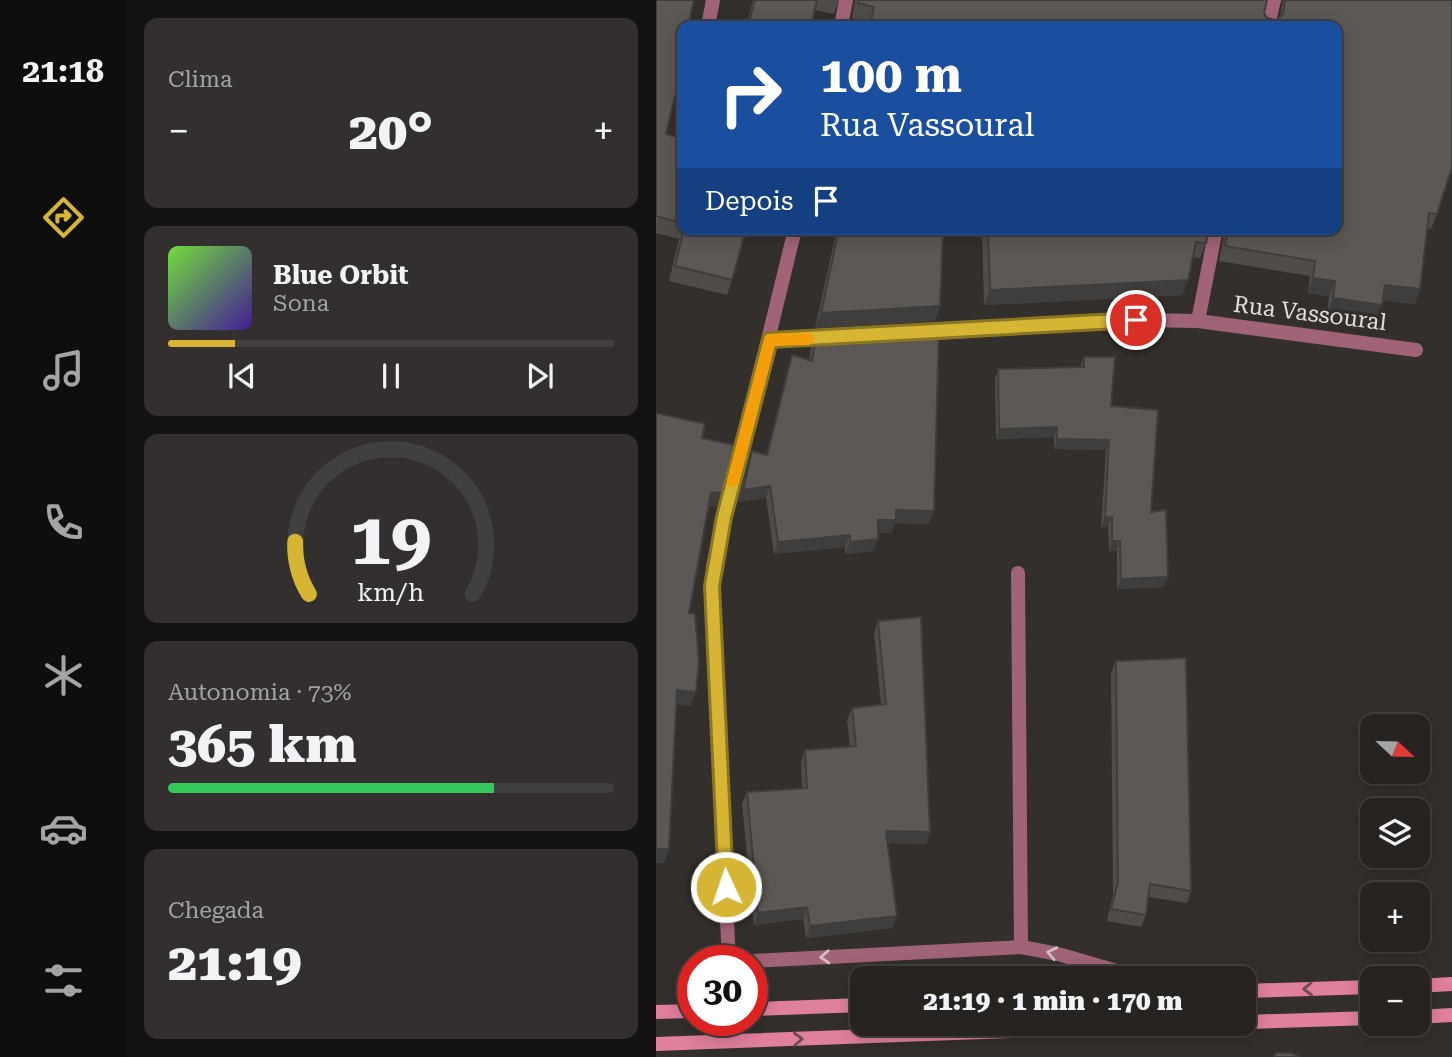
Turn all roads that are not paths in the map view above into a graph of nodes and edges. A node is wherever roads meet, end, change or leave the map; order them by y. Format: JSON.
{"nodes":[{"id":1,"x":713,"y":0,"type":"edge"},
{"id":2,"x":846,"y":0,"type":"edge"},
{"id":3,"x":1274,"y":0,"type":"edge"},
{"id":4,"x":709,"y":21,"type":"edge"},
{"id":5,"x":842,"y":21,"type":"edge"},
{"id":6,"x":1269,"y":21,"type":"edge"},
{"id":7,"x":794,"y":235,"type":"edge"},
{"id":8,"x":1215,"y":235,"type":"edge"},
{"id":9,"x":1198,"y":321,"type":"junction"},
{"id":10,"x":910,"y":334,"type":"edge"},
{"id":11,"x":843,"y":338,"type":"edge"},
{"id":12,"x":770,"y":340,"type":"junction"},
{"id":13,"x":1416,"y":350,"type":"dead end"},
{"id":14,"x":1018,"y":573,"type":"dead end"},
{"id":15,"x":728,"y":945,"type":"edge"},
{"id":16,"x":1021,"y":947,"type":"junction"},
{"id":17,"x":768,"y":960,"type":"edge"},
{"id":18,"x":1100,"y":966,"type":"edge"},
{"id":19,"x":1452,"y":985,"type":"edge"},
{"id":20,"x":1430,"y":986,"type":"edge"},
{"id":21,"x":1360,"y":987,"type":"edge"},
{"id":22,"x":1256,"y":991,"type":"edge"},
{"id":23,"x":850,"y":1005,"type":"edge"},
{"id":24,"x":768,"y":1008,"type":"edge"},
{"id":25,"x":677,"y":1011,"type":"edge"},
{"id":26,"x":656,"y":1012,"type":"edge"},
{"id":27,"x":1452,"y":1016,"type":"edge"},
{"id":28,"x":1430,"y":1017,"type":"edge"},
{"id":29,"x":1360,"y":1018,"type":"edge"},
{"id":30,"x":1256,"y":1022,"type":"edge"},
{"id":31,"x":731,"y":1036,"type":"edge"},
{"id":32,"x":869,"y":1036,"type":"edge"},
{"id":33,"x":731,"y":1041,"type":"junction"},
{"id":34,"x":656,"y":1044,"type":"edge"}],
"edges":[{"from":1,"to":4,"type":"street"},
{"from":2,"to":5,"type":"street"},
{"from":3,"to":6,"type":"street"},
{"from":7,"to":12,"type":"street"},
{"from":8,"to":9,"type":"street","name":"Rua Vassoural"},
{"from":9,"to":10,"type":"street","name":"Rua Vassoural"},
{"from":9,"to":13,"type":"street","name":"Rua Vassoural"},
{"from":11,"to":12,"type":"street"},
{"from":12,"to":15,"type":"street"},
{"from":14,"to":16,"type":"street"},
{"from":16,"to":17,"type":"street","one_way":true},
{"from":18,"to":16,"type":"street","one_way":true},
{"from":19,"to":20,"type":"main road"},
{"from":21,"to":22,"type":"main road","one_way":true},
{"from":23,"to":24,"type":"main road"},
{"from":25,"to":26,"type":"main road"},
{"from":27,"to":28,"type":"main road"},
{"from":29,"to":30,"type":"main road"},
{"from":31,"to":33,"type":"street"},
{"from":33,"to":32,"type":"main road","one_way":true},
{"from":33,"to":34,"type":"main road"}]}
